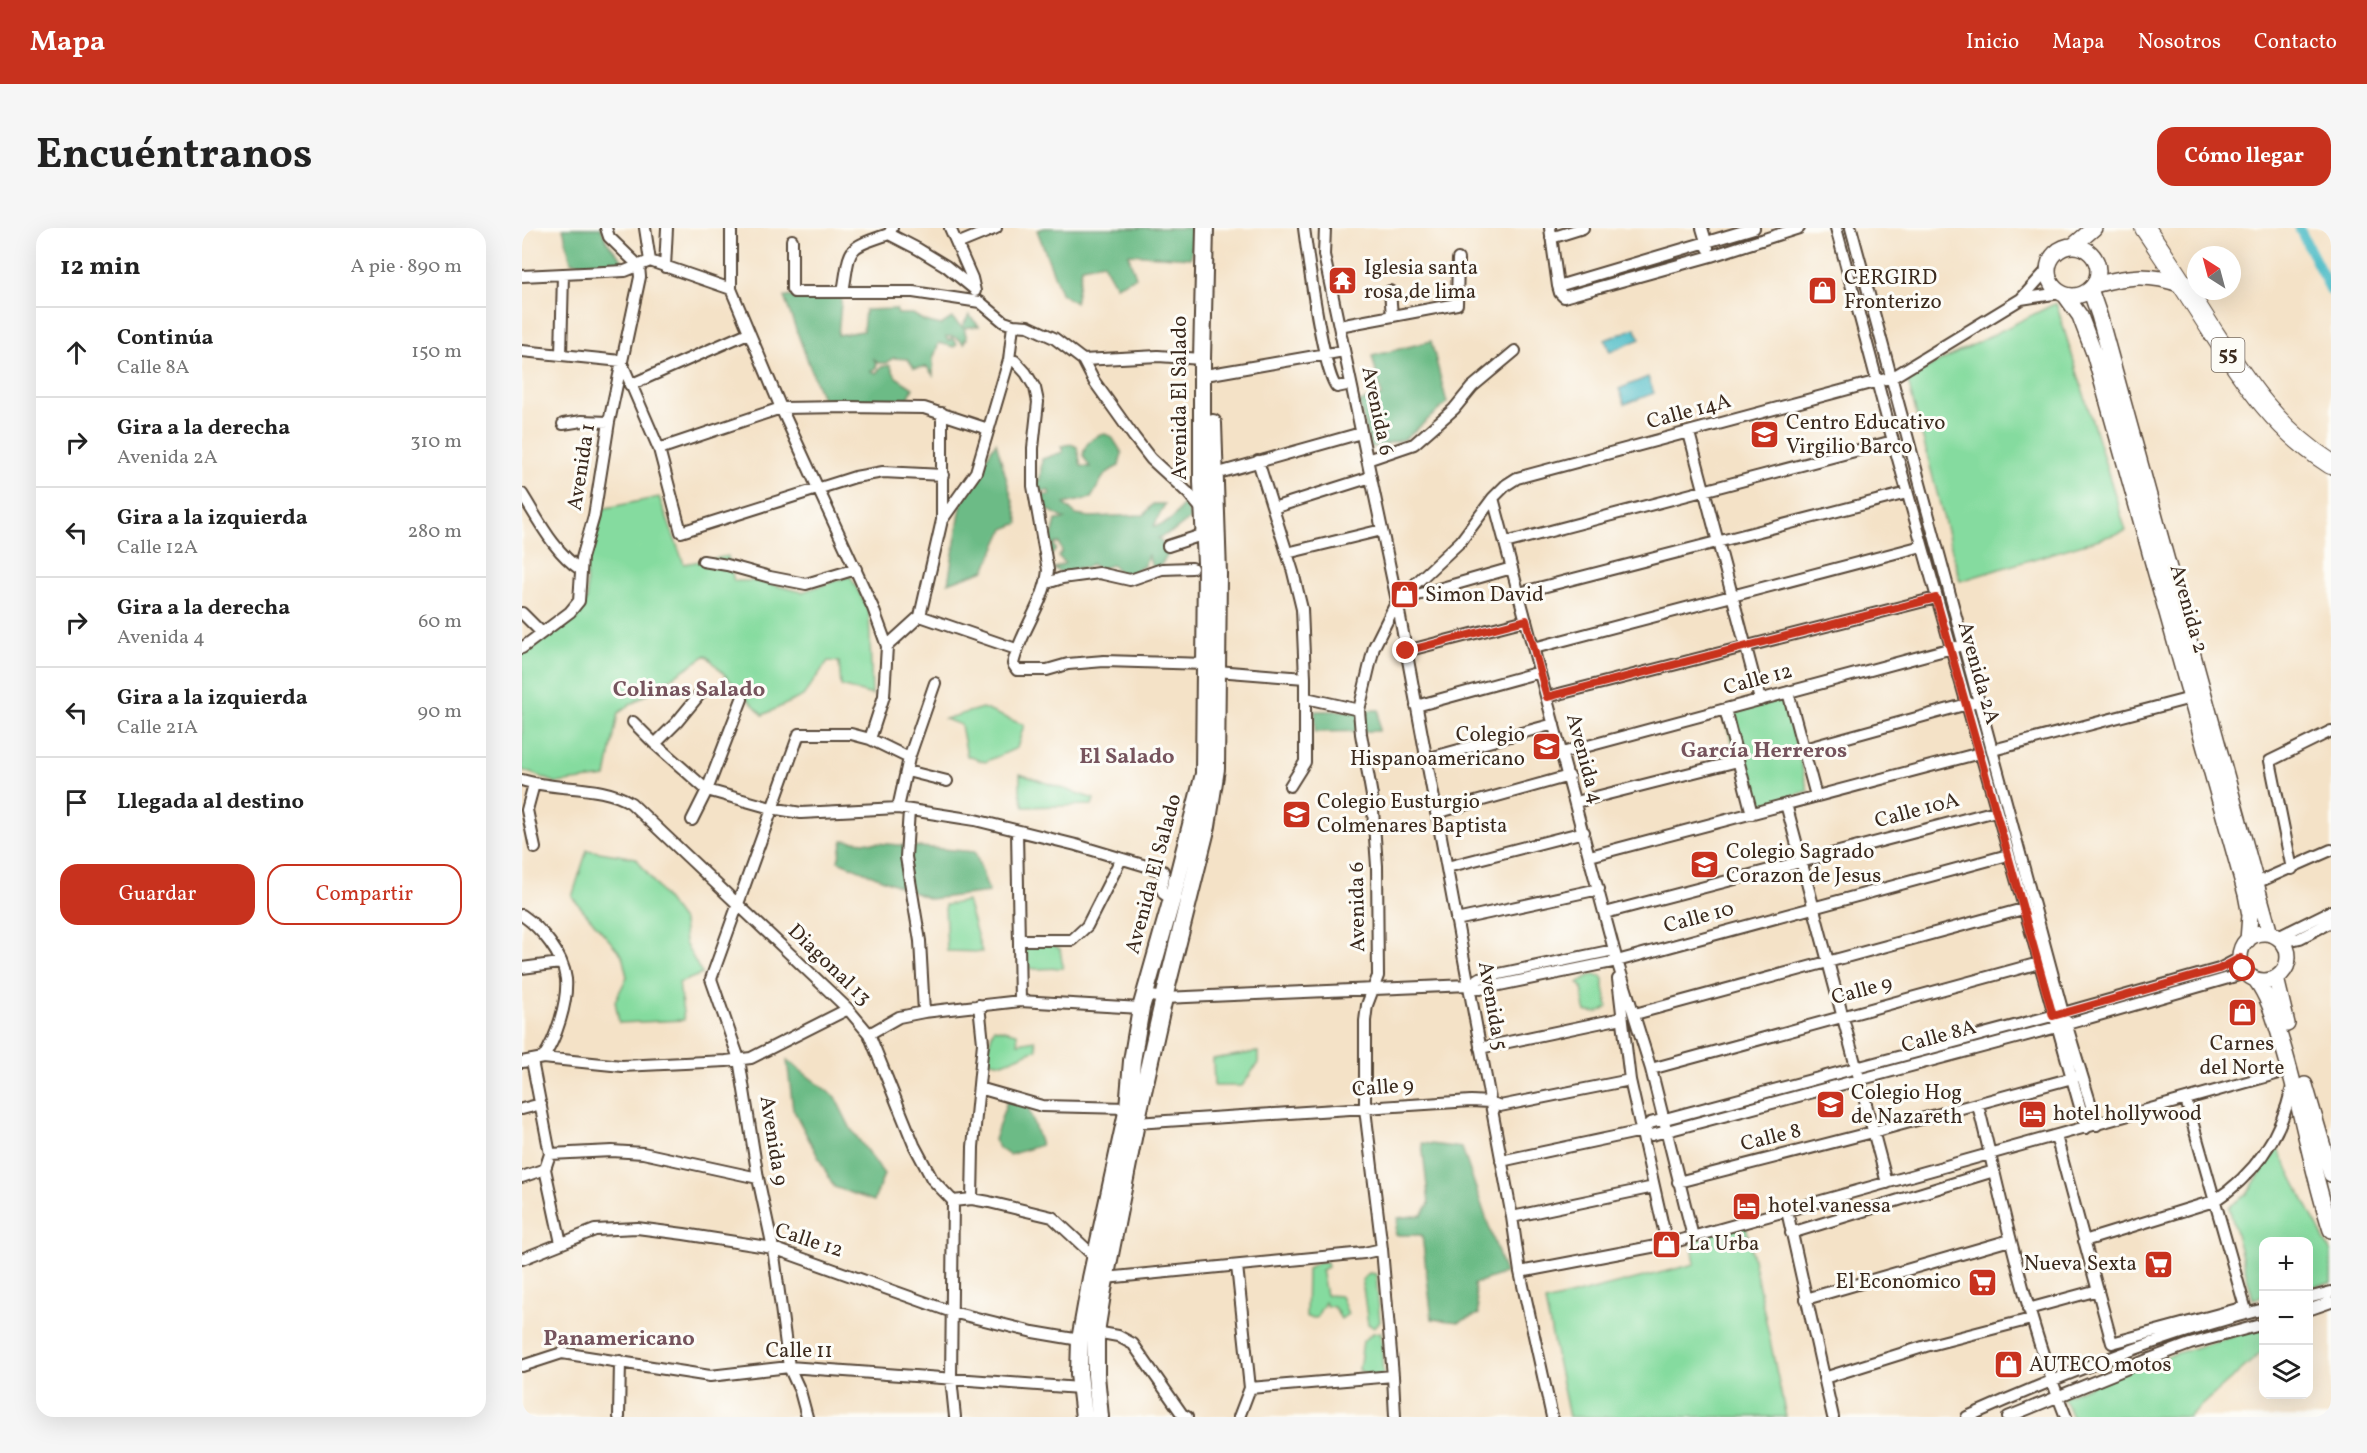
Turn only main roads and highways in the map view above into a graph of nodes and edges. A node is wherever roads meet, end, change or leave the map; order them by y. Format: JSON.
{"nodes":[{"id":1,"x":1205,"y":228,"type":"edge"},
{"id":2,"x":1216,"y":228,"type":"edge"},
{"id":3,"x":2145,"y":228,"type":"edge"},
{"id":4,"x":2159,"y":228,"type":"edge"},
{"id":5,"x":2187,"y":277,"type":"edge"},
{"id":6,"x":2187,"y":280,"type":"edge"},
{"id":7,"x":2200,"y":300,"type":"edge"},
{"id":8,"x":2202,"y":300,"type":"edge"},
{"id":9,"x":2331,"y":450,"type":"edge"},
{"id":10,"x":2331,"y":465,"type":"edge"},
{"id":11,"x":1212,"y":668,"type":"junction"},
{"id":12,"x":1132,"y":1116,"type":"junction"},
{"id":13,"x":1084,"y":1417,"type":"edge"},
{"id":14,"x":1100,"y":1417,"type":"edge"}],
"edges":[{"from":1,"to":11,"type":"main road","name":"Avenida El Salado"},
{"from":2,"to":11,"type":"main road","name":"Avenida El Salado"},
{"from":3,"to":6,"type":"highway","number":"55"},
{"from":4,"to":5,"type":"highway","number":"55"},
{"from":7,"to":10,"type":"highway","number":"55"},
{"from":8,"to":9,"type":"highway","number":"55"},
{"from":11,"to":12,"type":"main road","name":"Avenida El Salado"},
{"from":11,"to":12,"type":"main road","name":"Avenida El Salado"},
{"from":12,"to":13,"type":"main road","name":"Avenida El Salado"},
{"from":12,"to":14,"type":"main road","name":"Avenida El Salado"}]}
